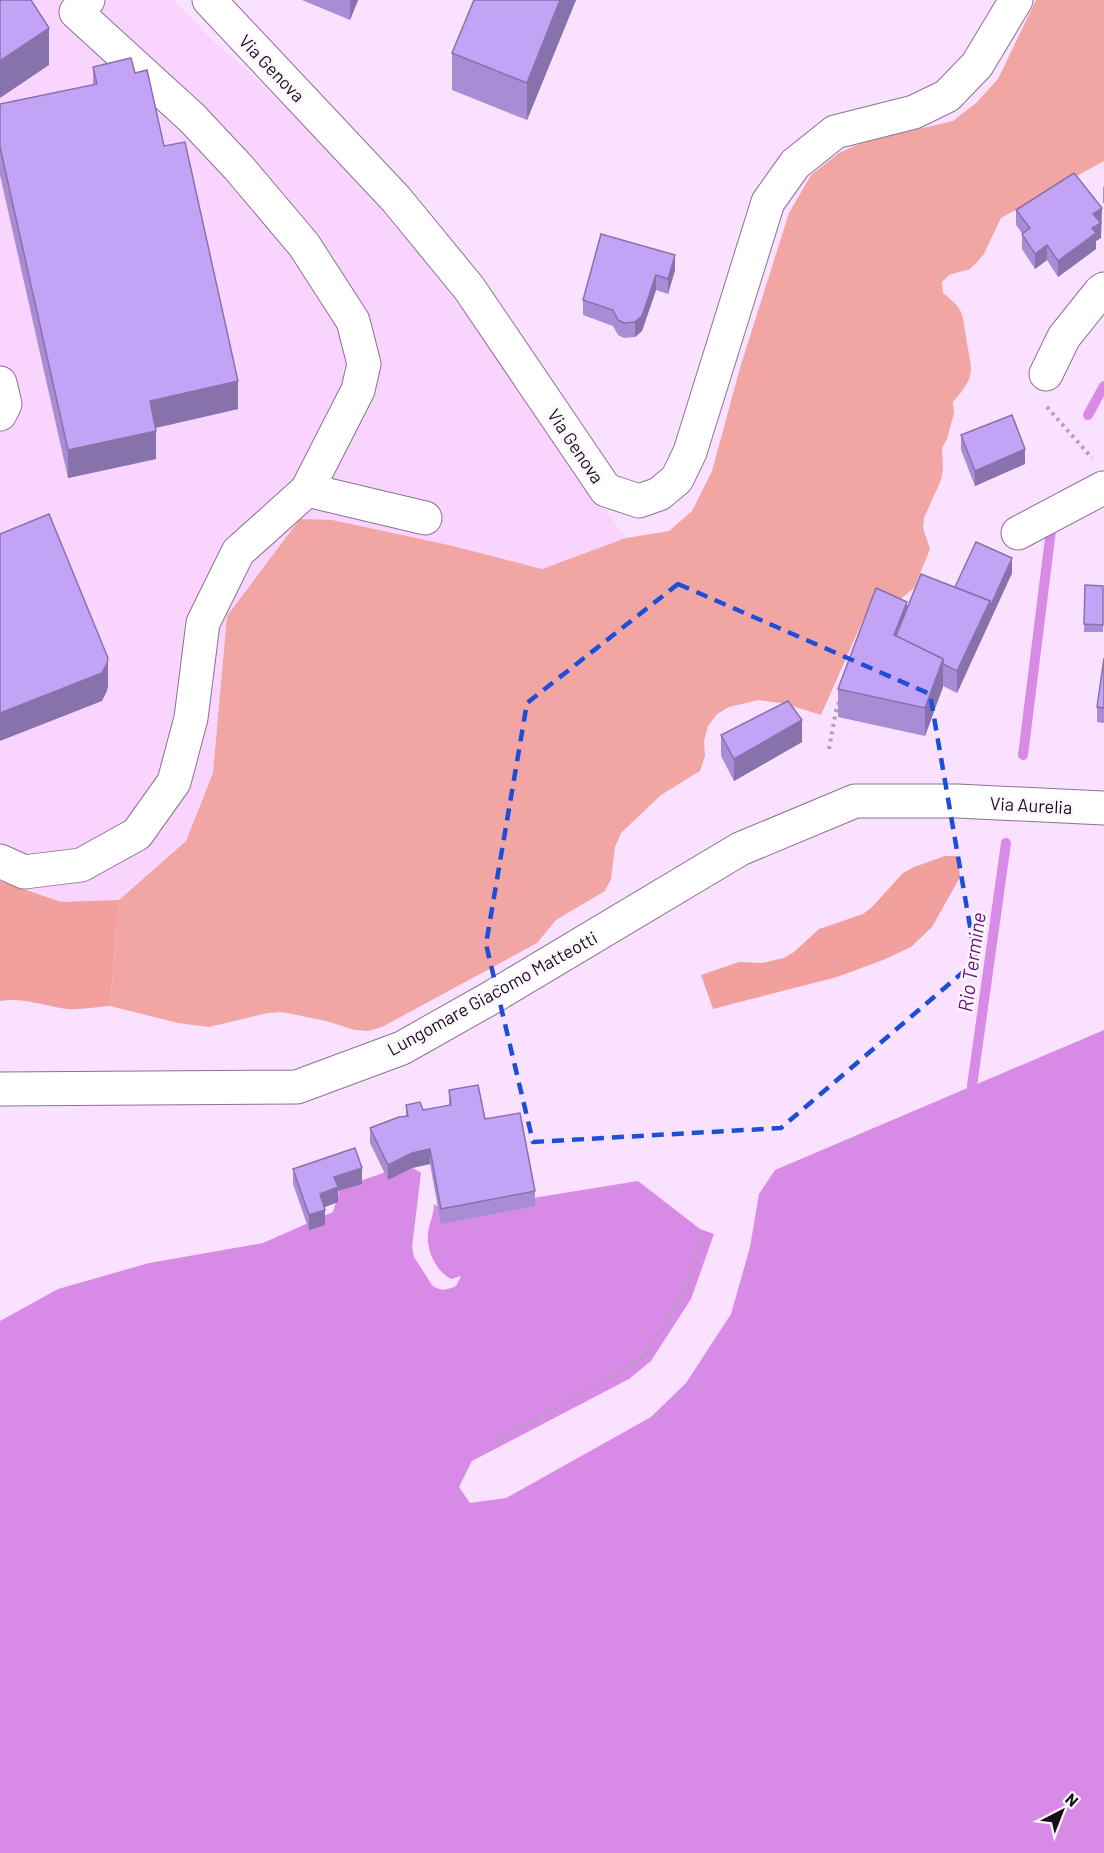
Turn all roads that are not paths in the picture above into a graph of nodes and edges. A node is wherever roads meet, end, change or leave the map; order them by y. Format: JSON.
{"nodes":[{"id":1,"x":209,"y":0,"type":"edge"},
{"id":2,"x":1016,"y":0,"type":"edge"},
{"id":3,"x":77,"y":4,"type":"edge"},
{"id":4,"x":1104,"y":289,"type":"edge"},
{"id":5,"x":1046,"y":374,"type":"road end"},
{"id":6,"x":0,"y":383,"type":"edge"},
{"id":7,"x":0,"y":414,"type":"edge"},
{"id":8,"x":307,"y":490,"type":"junction"},
{"id":9,"x":1104,"y":490,"type":"edge"},
{"id":10,"x":425,"y":518,"type":"dead end"},
{"id":11,"x":1018,"y":533,"type":"dead end"},
{"id":12,"x":957,"y":801,"type":"joint"},
{"id":13,"x":1104,"y":808,"type":"edge"},
{"id":14,"x":0,"y":861,"type":"edge"},
{"id":15,"x":0,"y":1089,"type":"edge"}],
"edges":[{"from":1,"to":2,"type":"street","name":"Via Genova"},
{"from":3,"to":8,"type":"street"},
{"from":4,"to":5,"type":"street"},
{"from":6,"to":7,"type":"street"},
{"from":8,"to":10,"type":"street"},
{"from":8,"to":14,"type":"street"},
{"from":9,"to":11,"type":"street"},
{"from":12,"to":13,"type":"street","name":"Via Aurelia"},
{"from":12,"to":15,"type":"street","name":"Lungomare Giacomo Matteotti"}]}
